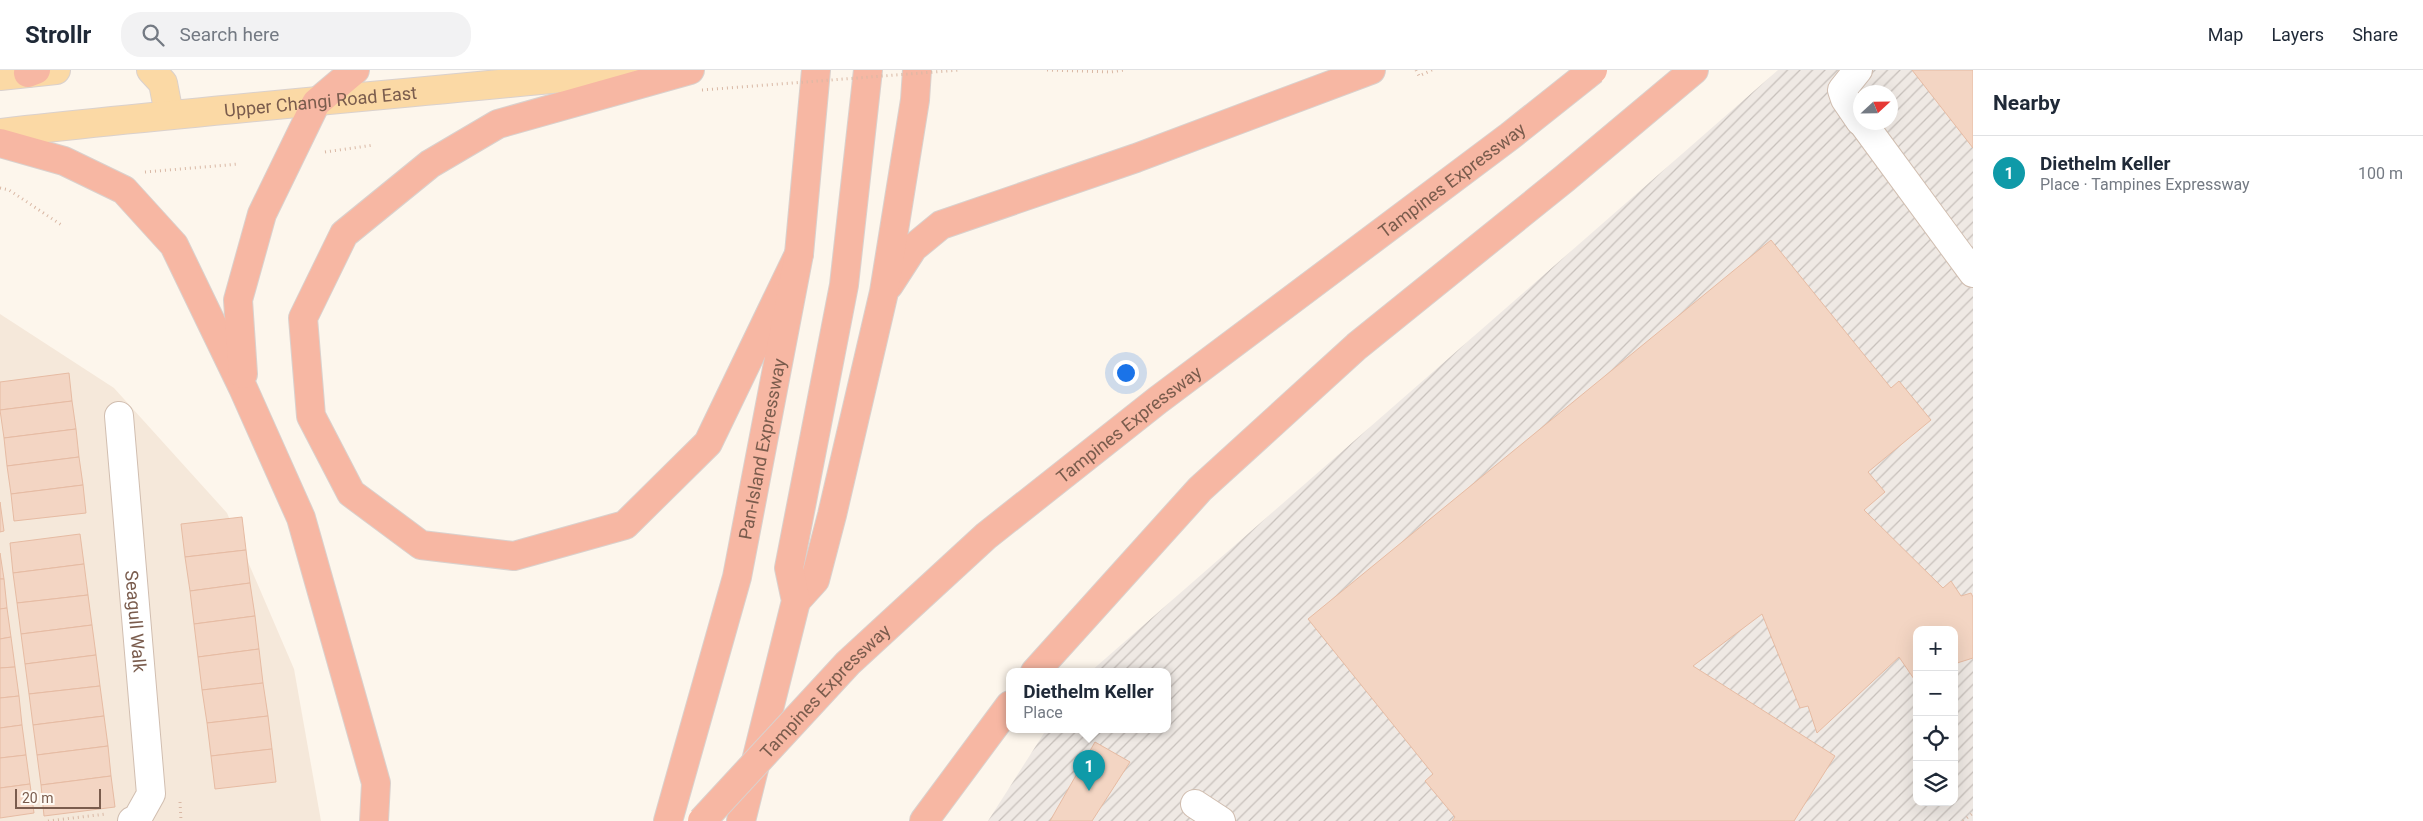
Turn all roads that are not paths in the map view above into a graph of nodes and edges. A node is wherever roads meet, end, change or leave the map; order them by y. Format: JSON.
{"nodes":[{"id":1,"x":56,"y":70,"type":"edge"},
{"id":2,"x":150,"y":70,"type":"edge"},
{"id":3,"x":355,"y":70,"type":"edge"},
{"id":4,"x":641,"y":70,"type":"edge"},
{"id":5,"x":816,"y":70,"type":"edge"},
{"id":6,"x":868,"y":70,"type":"edge"},
{"id":7,"x":917,"y":70,"type":"edge"},
{"id":8,"x":1371,"y":70,"type":"edge"},
{"id":9,"x":1593,"y":70,"type":"edge"},
{"id":10,"x":1694,"y":70,"type":"edge"},
{"id":11,"x":1858,"y":70,"type":"edge"},
{"id":12,"x":32,"y":72,"type":"edge"},
{"id":13,"x":0,"y":76,"type":"edge"},
{"id":14,"x":696,"y":80,"type":"edge"},
{"id":15,"x":316,"y":103,"type":"junction"},
{"id":16,"x":1853,"y":110,"type":"edge"},
{"id":17,"x":168,"y":114,"type":"junction"},
{"id":18,"x":1867,"y":130,"type":"edge"},
{"id":19,"x":0,"y":133,"type":"edge"},
{"id":20,"x":0,"y":143,"type":"edge"},
{"id":21,"x":798,"y":254,"type":"junction"},
{"id":22,"x":1973,"y":273,"type":"edge"},
{"id":23,"x":884,"y":292,"type":"junction"},
{"id":24,"x":244,"y":388,"type":"junction"},
{"id":25,"x":119,"y":416,"type":"dead end"},
{"id":26,"x":796,"y":601,"type":"junction"},
{"id":27,"x":1039,"y":668,"type":"edge"},
{"id":28,"x":1006,"y":710,"type":"edge"},
{"id":29,"x":1195,"y":804,"type":"dead end"},
{"id":30,"x":123,"y":816,"type":"edge"},
{"id":31,"x":374,"y":821,"type":"edge"},
{"id":32,"x":668,"y":821,"type":"edge"},
{"id":33,"x":702,"y":821,"type":"edge"},
{"id":34,"x":741,"y":821,"type":"edge"},
{"id":35,"x":924,"y":821,"type":"edge"},
{"id":36,"x":1221,"y":821,"type":"edge"}],
"edges":[{"from":1,"to":12,"type":"main road"},
{"from":2,"to":17,"type":"main road"},
{"from":3,"to":15,"type":"highway"},
{"from":4,"to":15,"type":"main road","name":"Upper Changi Road East"},
{"from":5,"to":21,"type":"highway","name":"Pan-Island Expressway"},
{"from":6,"to":26,"type":"highway"},
{"from":7,"to":23,"type":"highway"},
{"from":8,"to":23,"type":"highway"},
{"from":9,"to":33,"type":"highway","name":"Tampines Expressway","bridge":true},
{"from":10,"to":27,"type":"highway"},
{"from":11,"to":16,"type":"street"},
{"from":12,"to":13,"type":"main road"},
{"from":14,"to":21,"type":"highway"},
{"from":15,"to":17,"type":"main road","name":"Upper Changi Road East"},
{"from":15,"to":24,"type":"highway"},
{"from":17,"to":19,"type":"main road","name":"Upper Changi Road East"},
{"from":18,"to":22,"type":"street"},
{"from":20,"to":24,"type":"highway"},
{"from":21,"to":32,"type":"highway","name":"Pan-Island Expressway"},
{"from":23,"to":26,"type":"highway"},
{"from":24,"to":31,"type":"highway"},
{"from":25,"to":30,"type":"street","name":"Seagull Walk"},
{"from":26,"to":34,"type":"highway"},
{"from":28,"to":35,"type":"highway"},
{"from":29,"to":36,"type":"street"}]}
